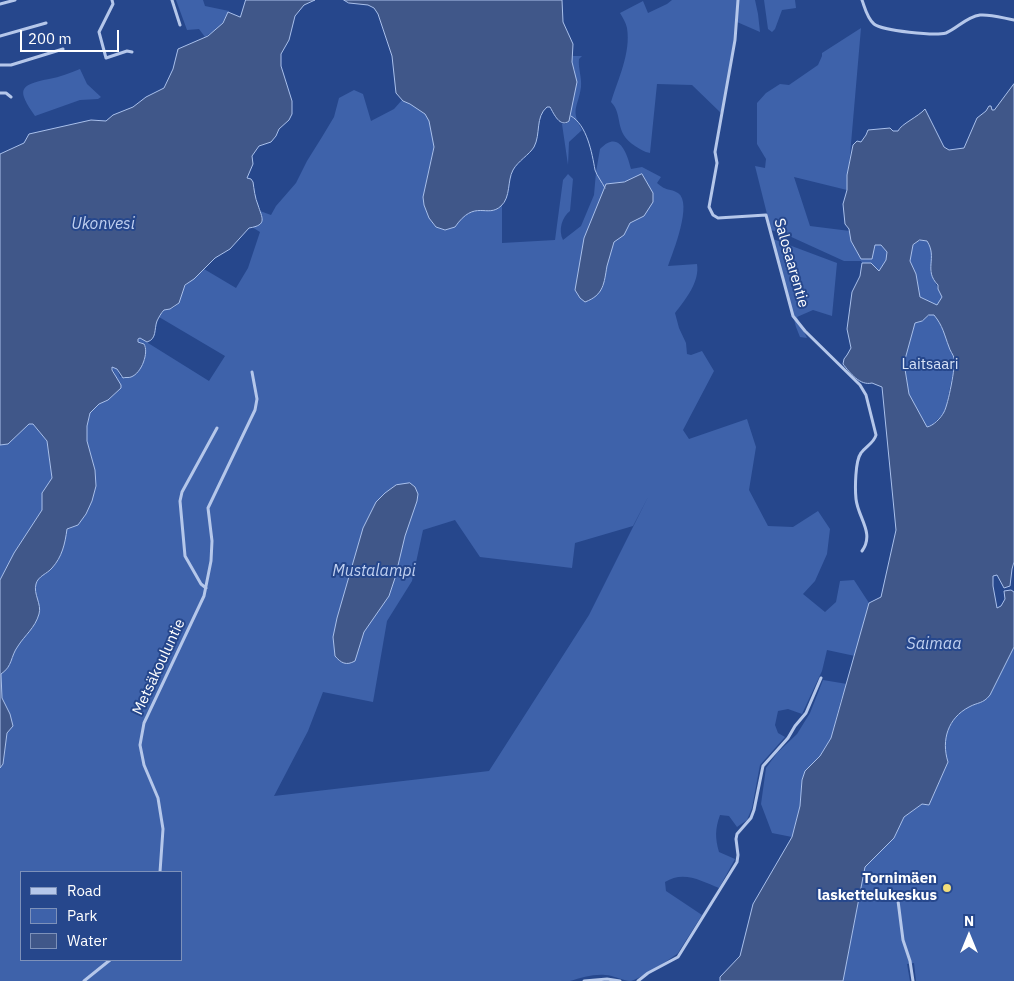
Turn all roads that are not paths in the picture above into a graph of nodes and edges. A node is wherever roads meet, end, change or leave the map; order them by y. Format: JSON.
{"nodes":[{"id":1,"x":15,"y":0,"type":"edge"},
{"id":2,"x":112,"y":0,"type":"edge"},
{"id":3,"x":172,"y":0,"type":"edge"},
{"id":4,"x":738,"y":0,"type":"edge"},
{"id":5,"x":862,"y":0,"type":"edge"},
{"id":6,"x":0,"y":4,"type":"edge"},
{"id":7,"x":1014,"y":20,"type":"edge"},
{"id":8,"x":46,"y":22,"type":"dead end"},
{"id":9,"x":180,"y":25,"type":"dead end"},
{"id":10,"x":0,"y":36,"type":"edge"},
{"id":11,"x":63,"y":49,"type":"dead end"},
{"id":12,"x":132,"y":52,"type":"dead end"},
{"id":13,"x":0,"y":65,"type":"edge"},
{"id":14,"x":0,"y":93,"type":"edge"},
{"id":15,"x":11,"y":97,"type":"dead end"},
{"id":16,"x":252,"y":372,"type":"dead end"},
{"id":17,"x":217,"y":428,"type":"dead end"},
{"id":18,"x":862,"y":551,"type":"dead end"},
{"id":19,"x":206,"y":588,"type":"junction"},
{"id":20,"x":821,"y":678,"type":"dead end"},
{"id":21,"x":160,"y":871,"type":"edge"},
{"id":22,"x":897,"y":893,"type":"dead end"},
{"id":23,"x":109,"y":961,"type":"edge"},
{"id":24,"x":84,"y":981,"type":"edge"},
{"id":25,"x":584,"y":981,"type":"edge"},
{"id":26,"x":620,"y":981,"type":"edge"},
{"id":27,"x":638,"y":981,"type":"edge"},
{"id":28,"x":913,"y":981,"type":"edge"}],
"edges":[{"from":1,"to":6,"type":"street"},
{"from":2,"to":12,"type":"street"},
{"from":3,"to":9,"type":"street"},
{"from":4,"to":18,"type":"street","name":"Salosaarentie"},
{"from":5,"to":7,"type":"street"},
{"from":8,"to":10,"type":"street"},
{"from":11,"to":13,"type":"street"},
{"from":14,"to":15,"type":"street"},
{"from":16,"to":19,"type":"street","name":"Metsäkouluntie"},
{"from":17,"to":19,"type":"street"},
{"from":19,"to":21,"type":"street","name":"Metsäkouluntie"},
{"from":20,"to":27,"type":"street"},
{"from":22,"to":28,"type":"street"},
{"from":23,"to":24,"type":"street"},
{"from":25,"to":26,"type":"street"}]}
